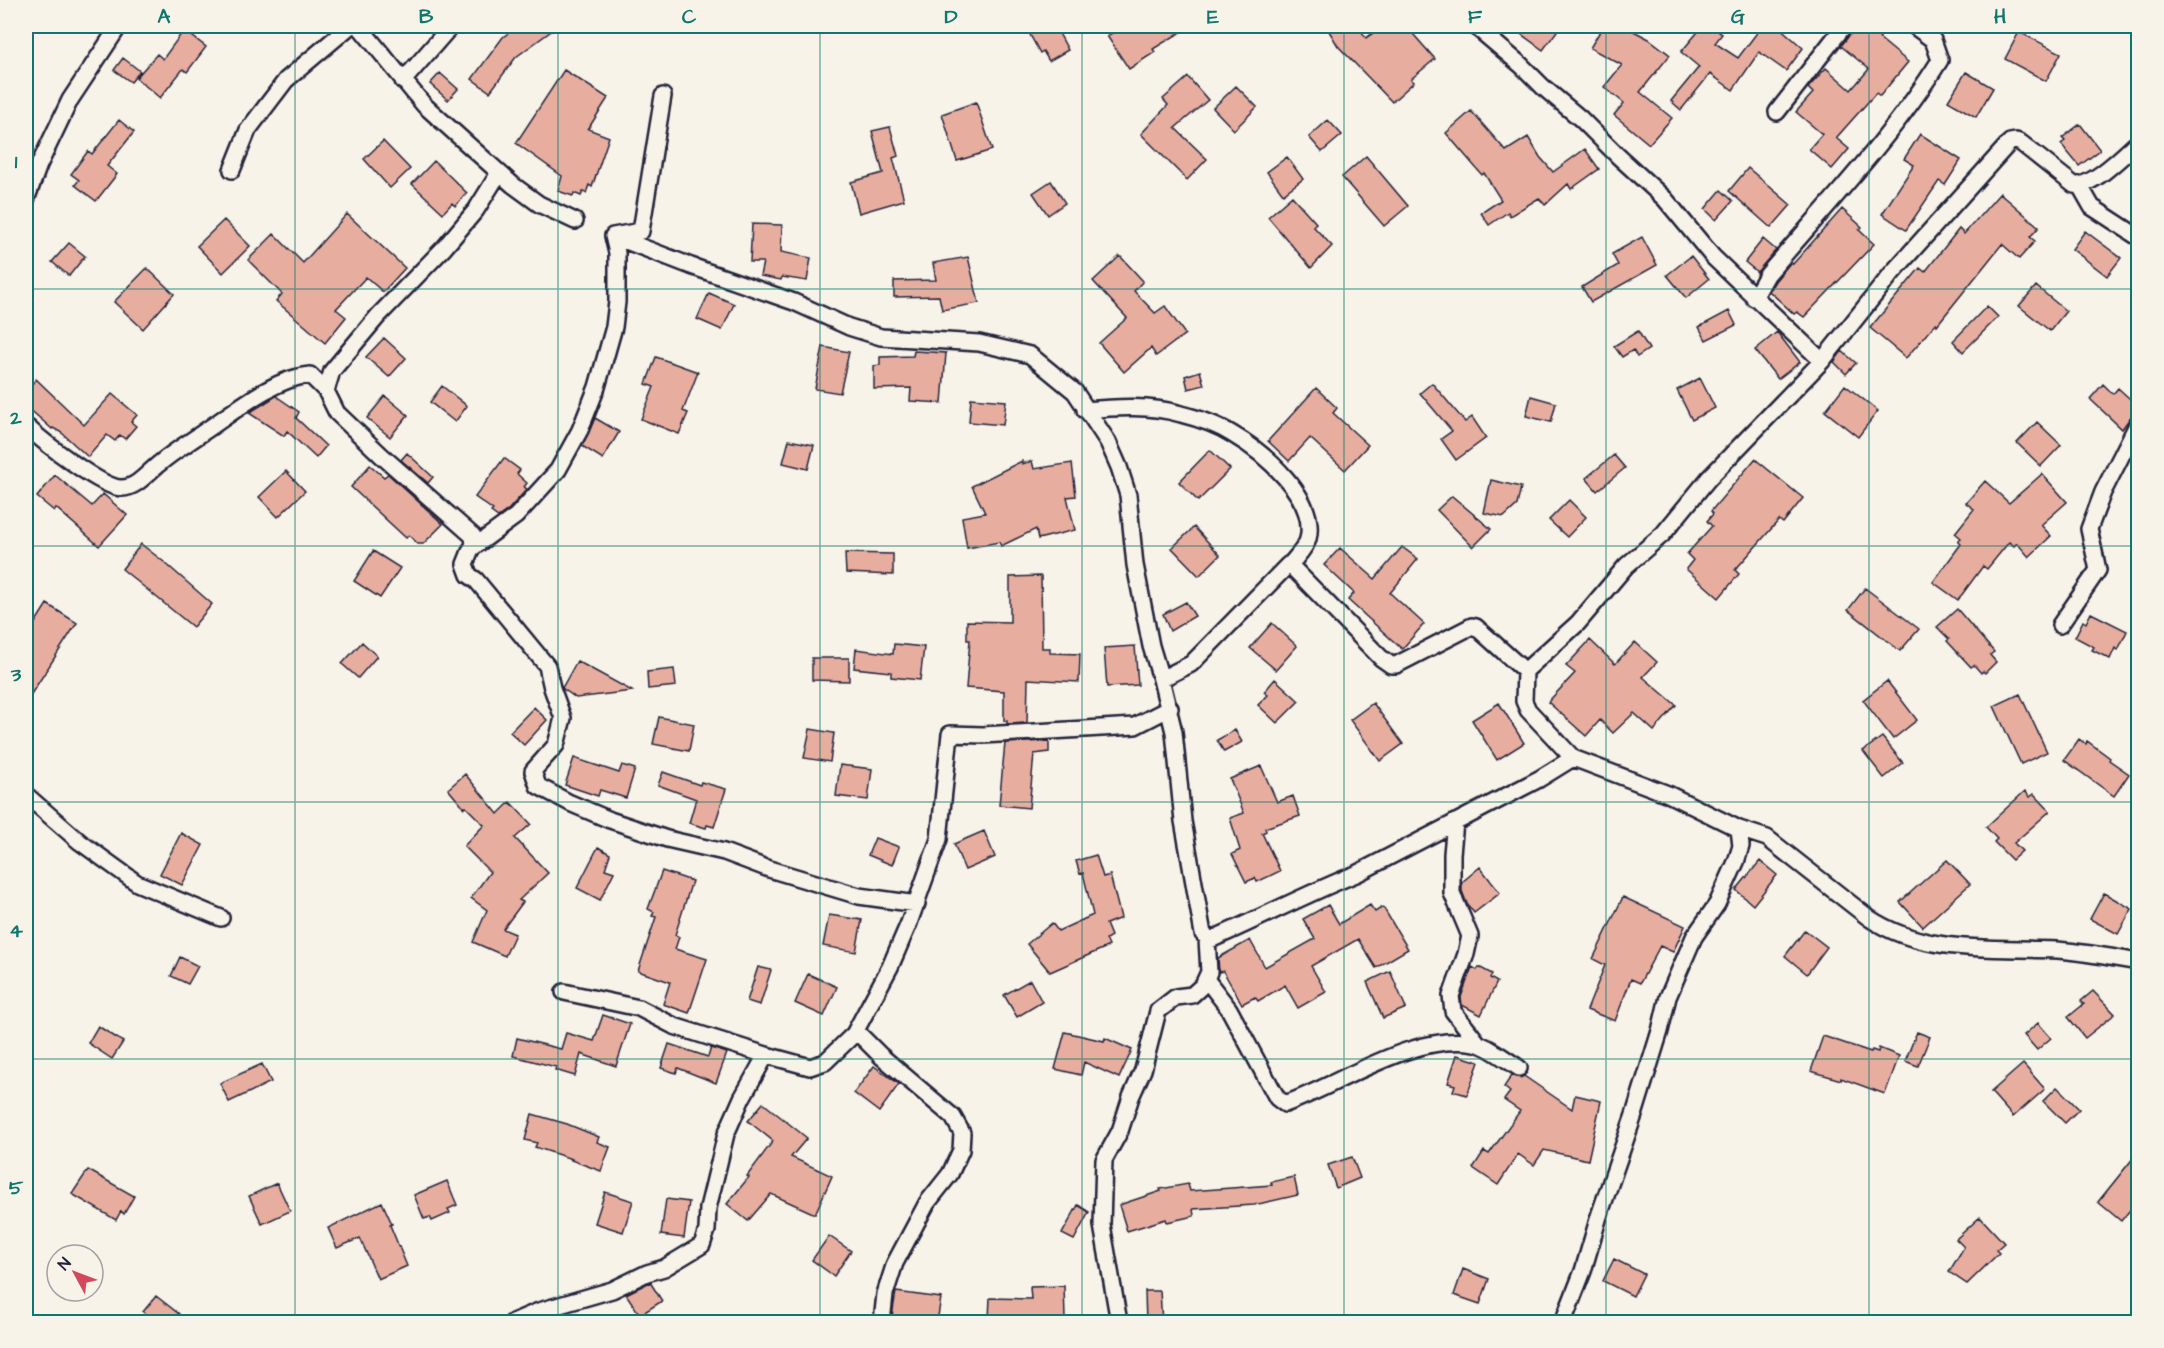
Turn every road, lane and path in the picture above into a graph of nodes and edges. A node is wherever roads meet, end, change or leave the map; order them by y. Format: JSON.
{"nodes":[{"id":1,"x":119,"y":26,"type":"edge"},
{"id":2,"x":350,"y":26,"type":"edge"},
{"id":3,"x":359,"y":26,"type":"edge"},
{"id":4,"x":451,"y":26,"type":"edge"},
{"id":5,"x":1475,"y":26,"type":"edge"},
{"id":6,"x":1844,"y":26,"type":"edge"},
{"id":7,"x":1914,"y":26,"type":"edge"},
{"id":8,"x":403,"y":81,"type":"junction"},
{"id":9,"x":663,"y":96,"type":"dead end"},
{"id":10,"x":1777,"y":112,"type":"dead end"},
{"id":11,"x":2139,"y":142,"type":"edge"},
{"id":12,"x":232,"y":170,"type":"dead end"},
{"id":13,"x":499,"y":173,"type":"junction"},
{"id":14,"x":2080,"y":186,"type":"junction"},
{"id":15,"x":26,"y":200,"type":"edge"},
{"id":16,"x":575,"y":221,"type":"dead end"},
{"id":17,"x":613,"y":236,"type":"junction"},
{"id":18,"x":2139,"y":237,"type":"edge"},
{"id":19,"x":1754,"y":298,"type":"junction"},
{"id":20,"x":1822,"y":361,"type":"junction"},
{"id":21,"x":326,"y":391,"type":"junction"},
{"id":22,"x":1085,"y":410,"type":"junction"},
{"id":23,"x":2139,"y":423,"type":"edge"},
{"id":24,"x":26,"y":426,"type":"edge"},
{"id":25,"x":474,"y":546,"type":"junction"},
{"id":26,"x":1290,"y":565,"type":"junction"},
{"id":27,"x":2060,"y":625,"type":"dead end"},
{"id":28,"x":1525,"y":671,"type":"junction"},
{"id":29,"x":1161,"y":679,"type":"junction"},
{"id":30,"x":1170,"y":708,"type":"junction"},
{"id":31,"x":1573,"y":758,"type":"junction"},
{"id":32,"x":26,"y":795,"type":"edge"},
{"id":33,"x":1455,"y":822,"type":"junction"},
{"id":34,"x":1739,"y":829,"type":"junction"},
{"id":35,"x":917,"y":904,"type":"junction"},
{"id":36,"x":221,"y":918,"type":"dead end"},
{"id":37,"x":1207,"y":939,"type":"junction"},
{"id":38,"x":2139,"y":962,"type":"edge"},
{"id":39,"x":1206,"y":979,"type":"junction"},
{"id":40,"x":564,"y":992,"type":"dead end"},
{"id":41,"x":856,"y":1031,"type":"junction"},
{"id":42,"x":1478,"y":1043,"type":"junction"},
{"id":43,"x":766,"y":1055,"type":"junction"},
{"id":44,"x":1519,"y":1068,"type":"dead end"},
{"id":45,"x":513,"y":1323,"type":"edge"},
{"id":46,"x":882,"y":1323,"type":"edge"},
{"id":47,"x":1119,"y":1323,"type":"edge"},
{"id":48,"x":1563,"y":1323,"type":"edge"}],
"edges":[{"from":1,"to":15,"type":"street"},
{"from":2,"to":12,"type":"street"},
{"from":3,"to":8,"type":"street"},
{"from":4,"to":8,"type":"street"},
{"from":5,"to":19,"type":"street"},
{"from":6,"to":10,"type":"street"},
{"from":7,"to":19,"type":"street"},
{"from":8,"to":13,"type":"street"},
{"from":9,"to":17,"type":"street"},
{"from":11,"to":14,"type":"street"},
{"from":13,"to":16,"type":"street"},
{"from":13,"to":21,"type":"street"},
{"from":14,"to":18,"type":"street"},
{"from":14,"to":20,"type":"street"},
{"from":17,"to":22,"type":"street"},
{"from":17,"to":25,"type":"street"},
{"from":19,"to":20,"type":"street"},
{"from":20,"to":28,"type":"street"},
{"from":21,"to":24,"type":"street"},
{"from":21,"to":25,"type":"street"},
{"from":22,"to":26,"type":"street"},
{"from":22,"to":29,"type":"street"},
{"from":23,"to":27,"type":"street"},
{"from":25,"to":35,"type":"street"},
{"from":26,"to":28,"type":"street"},
{"from":26,"to":29,"type":"street"},
{"from":28,"to":31,"type":"street"},
{"from":29,"to":30,"type":"street"},
{"from":30,"to":35,"type":"street"},
{"from":30,"to":37,"type":"street"},
{"from":31,"to":33,"type":"street"},
{"from":31,"to":34,"type":"street"},
{"from":32,"to":36,"type":"street"},
{"from":33,"to":37,"type":"street"},
{"from":33,"to":42,"type":"street"},
{"from":34,"to":38,"type":"street"},
{"from":34,"to":48,"type":"street"},
{"from":35,"to":41,"type":"street"},
{"from":37,"to":39,"type":"street"},
{"from":39,"to":42,"type":"street"},
{"from":39,"to":47,"type":"street"},
{"from":40,"to":43,"type":"street"},
{"from":41,"to":43,"type":"street"},
{"from":41,"to":46,"type":"street"},
{"from":42,"to":44,"type":"street"},
{"from":43,"to":45,"type":"street"}]}
